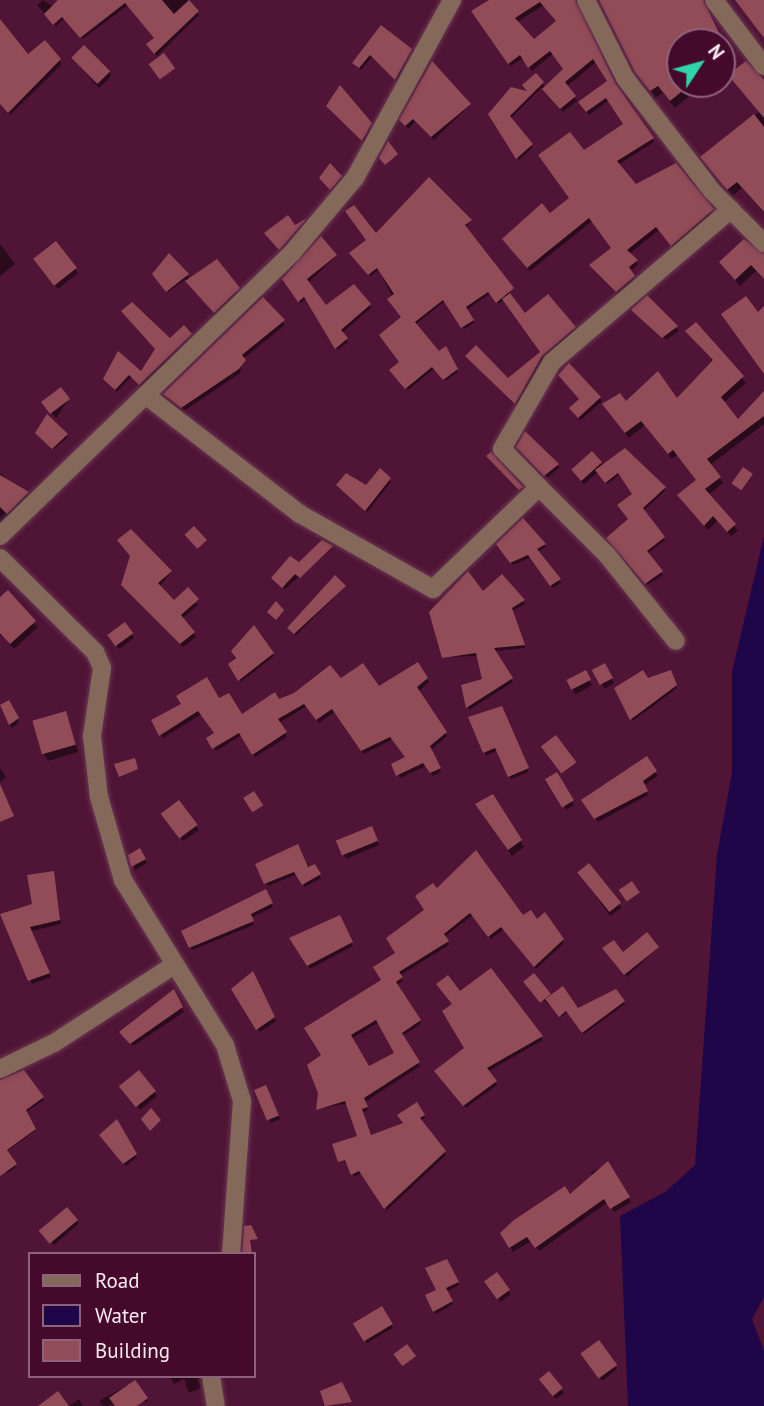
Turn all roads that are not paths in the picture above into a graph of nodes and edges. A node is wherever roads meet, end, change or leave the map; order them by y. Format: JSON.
{"nodes":[{"id":1,"x":452,"y":0,"type":"edge"},
{"id":2,"x":586,"y":0,"type":"edge"},
{"id":3,"x":714,"y":0,"type":"edge"},
{"id":4,"x":764,"y":66,"type":"edge"},
{"id":5,"x":731,"y":209,"type":"junction"},
{"id":6,"x":764,"y":243,"type":"edge"},
{"id":7,"x":148,"y":397,"type":"junction"},
{"id":8,"x":539,"y":487,"type":"junction"},
{"id":9,"x":0,"y":536,"type":"edge"},
{"id":10,"x":0,"y":558,"type":"edge"},
{"id":11,"x":676,"y":641,"type":"dead end"},
{"id":12,"x":174,"y":965,"type":"junction"},
{"id":13,"x":0,"y":1069,"type":"edge"},
{"id":14,"x":231,"y":1252,"type":"edge"},
{"id":15,"x":211,"y":1378,"type":"edge"},
{"id":16,"x":216,"y":1406,"type":"edge"}],
"edges":[{"from":1,"to":7,"type":"street"},
{"from":2,"to":5,"type":"street"},
{"from":3,"to":4,"type":"street"},
{"from":5,"to":6,"type":"street"},
{"from":5,"to":8,"type":"street"},
{"from":7,"to":8,"type":"street"},
{"from":7,"to":9,"type":"street"},
{"from":8,"to":11,"type":"street"},
{"from":10,"to":12,"type":"street"},
{"from":12,"to":13,"type":"street"},
{"from":12,"to":14,"type":"street"},
{"from":15,"to":16,"type":"street"}]}
